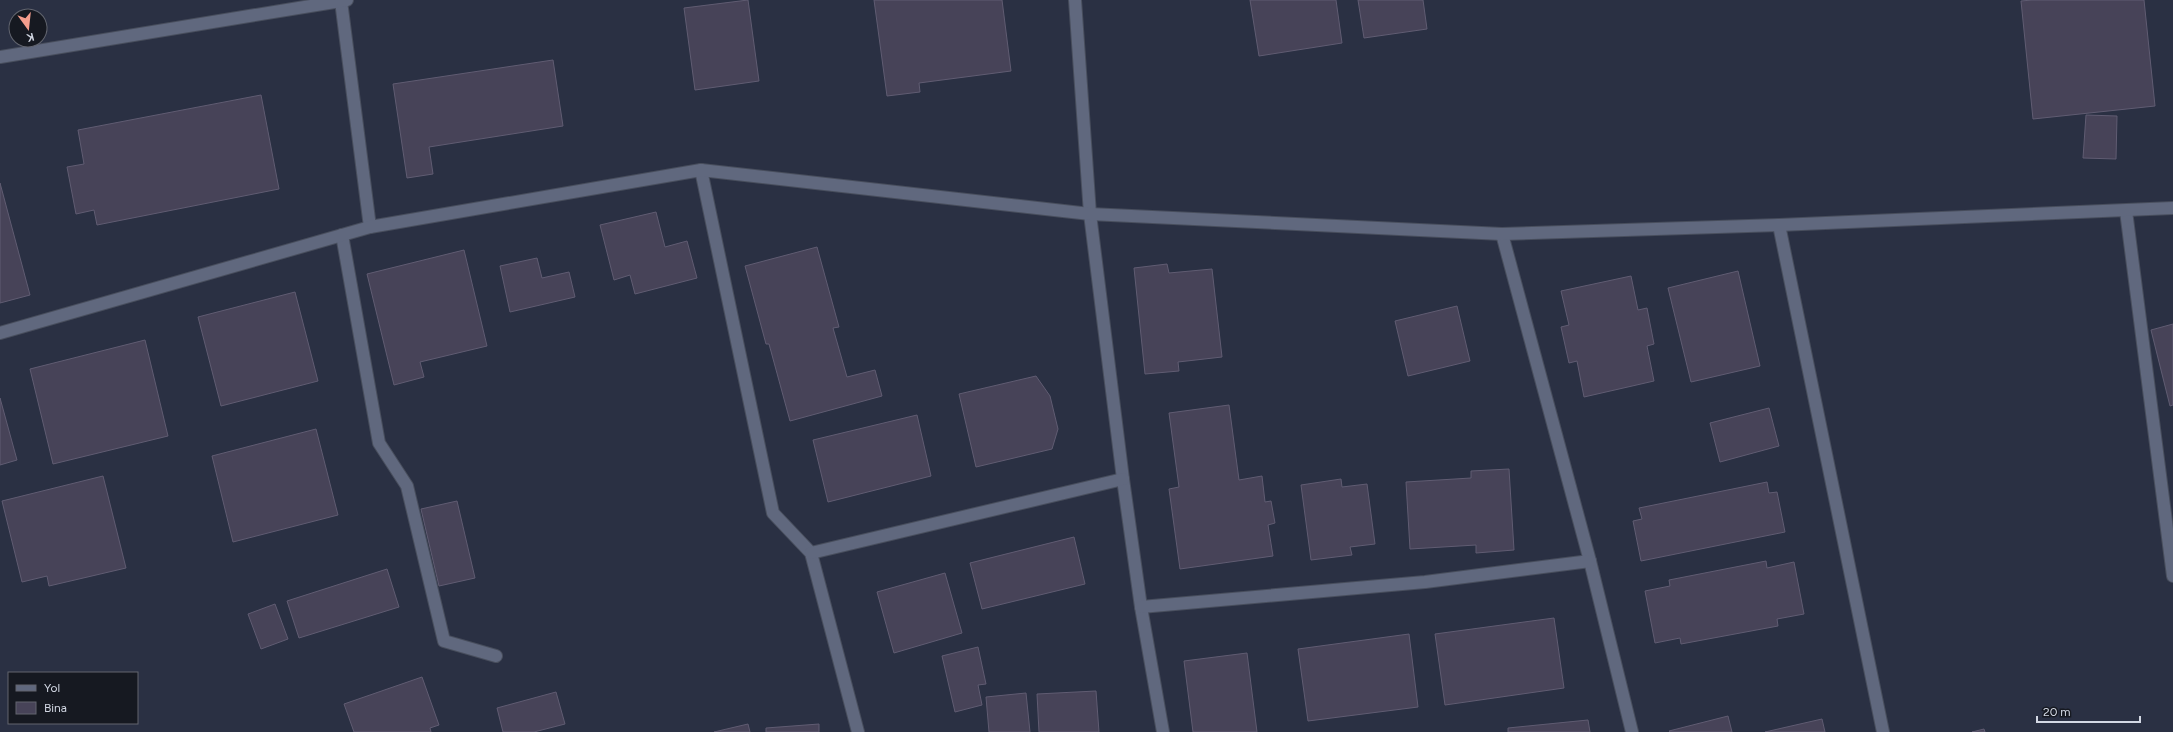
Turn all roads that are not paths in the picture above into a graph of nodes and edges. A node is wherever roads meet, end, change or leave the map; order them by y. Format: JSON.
{"nodes":[{"id":1,"x":344,"y":0,"type":"edge"},
{"id":2,"x":1075,"y":0,"type":"edge"},
{"id":3,"x":0,"y":57,"type":"edge"},
{"id":4,"x":701,"y":170,"type":"junction"},
{"id":5,"x":2173,"y":208,"type":"edge"},
{"id":6,"x":2126,"y":210,"type":"junction"},
{"id":7,"x":1090,"y":214,"type":"junction"},
{"id":8,"x":1779,"y":225,"type":"junction"},
{"id":9,"x":370,"y":227,"type":"junction"},
{"id":10,"x":1502,"y":234,"type":"junction"},
{"id":11,"x":342,"y":235,"type":"junction"},
{"id":12,"x":0,"y":333,"type":"edge"},
{"id":13,"x":1123,"y":479,"type":"junction"},
{"id":14,"x":811,"y":553,"type":"junction"},
{"id":15,"x":1590,"y":561,"type":"junction"},
{"id":16,"x":2173,"y":576,"type":"edge"},
{"id":17,"x":1141,"y":607,"type":"junction"},
{"id":18,"x":496,"y":656,"type":"dead end"},
{"id":19,"x":858,"y":732,"type":"edge"},
{"id":20,"x":1163,"y":732,"type":"edge"},
{"id":21,"x":1632,"y":732,"type":"edge"},
{"id":22,"x":1883,"y":732,"type":"edge"}],
"edges":[{"from":1,"to":3,"type":"street"},
{"from":1,"to":9,"type":"street"},
{"from":2,"to":7,"type":"street"},
{"from":4,"to":7,"type":"street"},
{"from":4,"to":9,"type":"street"},
{"from":4,"to":14,"type":"street"},
{"from":5,"to":6,"type":"street"},
{"from":6,"to":8,"type":"street"},
{"from":6,"to":16,"type":"street"},
{"from":7,"to":10,"type":"street"},
{"from":7,"to":13,"type":"street"},
{"from":8,"to":10,"type":"street"},
{"from":8,"to":22,"type":"street"},
{"from":9,"to":11,"type":"street"},
{"from":10,"to":15,"type":"street"},
{"from":11,"to":12,"type":"street"},
{"from":11,"to":18,"type":"street"},
{"from":13,"to":14,"type":"street"},
{"from":13,"to":17,"type":"street"},
{"from":14,"to":19,"type":"street"},
{"from":15,"to":17,"type":"street"},
{"from":15,"to":21,"type":"street"},
{"from":17,"to":20,"type":"street"}]}
